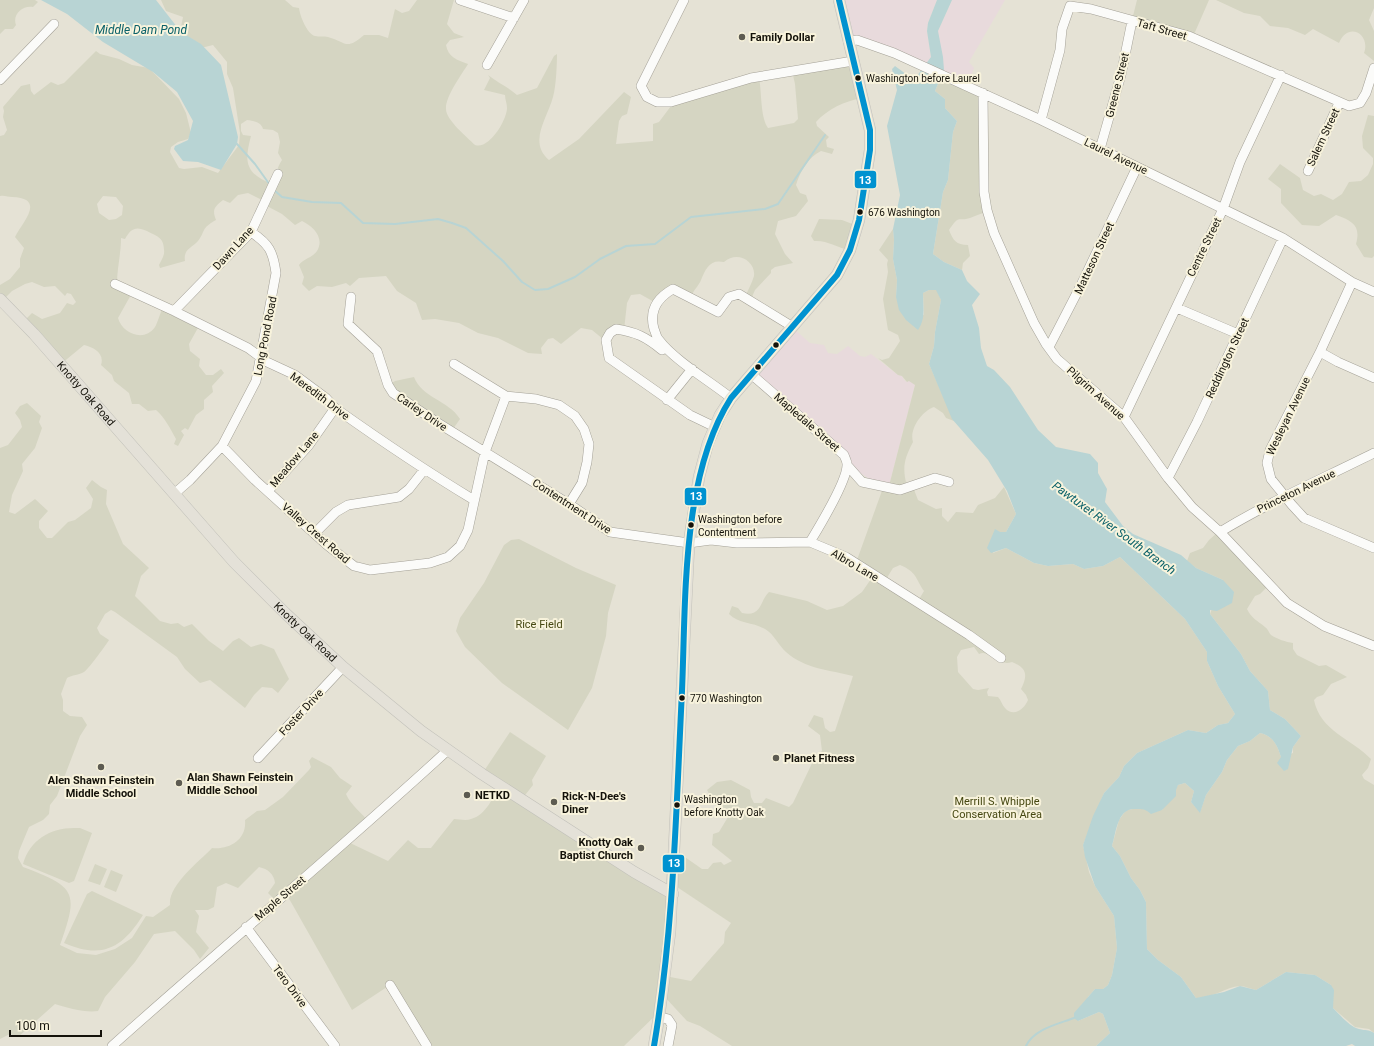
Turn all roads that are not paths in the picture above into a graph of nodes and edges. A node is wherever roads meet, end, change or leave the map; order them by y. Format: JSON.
{"nodes":[{"id":1,"x":460,"y":0,"type":"edge"},
{"id":2,"x":524,"y":0,"type":"edge"},
{"id":3,"x":684,"y":0,"type":"edge"},
{"id":4,"x":839,"y":0,"type":"edge"},
{"id":5,"x":514,"y":18,"type":"junction"},
{"id":6,"x":1132,"y":21,"type":"junction"},
{"id":7,"x":54,"y":24,"type":"dead end"},
{"id":8,"x":848,"y":41,"type":"junction"},
{"id":9,"x":853,"y":61,"type":"junction"},
{"id":10,"x":487,"y":64,"type":"dead end"},
{"id":11,"x":1374,"y":68,"type":"edge"},
{"id":12,"x":1281,"y":75,"type":"junction"},
{"id":13,"x":0,"y":80,"type":"edge"},
{"id":14,"x":983,"y":93,"type":"junction"},
{"id":15,"x":1339,"y":102,"type":"junction"},
{"id":16,"x":1041,"y":120,"type":"junction"},
{"id":17,"x":1100,"y":149,"type":"junction"},
{"id":18,"x":1137,"y":167,"type":"junction"},
{"id":19,"x":1308,"y":171,"type":"dead end"},
{"id":20,"x":278,"y":174,"type":"dead end"},
{"id":21,"x":1223,"y":209,"type":"junction"},
{"id":22,"x":251,"y":232,"type":"junction"},
{"id":23,"x":1283,"y":238,"type":"junction"},
{"id":24,"x":1352,"y":282,"type":"junction"},
{"id":25,"x":116,"y":284,"type":"dead end"},
{"id":26,"x":1374,"y":292,"type":"edge"},
{"id":27,"x":351,"y":297,"type":"dead end"},
{"id":28,"x":0,"y":299,"type":"edge"},
{"id":29,"x":1177,"y":308,"type":"junction"},
{"id":30,"x":174,"y":311,"type":"junction"},
{"id":31,"x":793,"y":327,"type":"junction"},
{"id":32,"x":1238,"y":334,"type":"junction"},
{"id":33,"x":1049,"y":347,"type":"junction"},
{"id":34,"x":1320,"y":352,"type":"junction"},
{"id":35,"x":674,"y":355,"type":"junction"},
{"id":36,"x":261,"y":357,"type":"junction"},
{"id":37,"x":454,"y":364,"type":"dead end"},
{"id":38,"x":692,"y":368,"type":"junction"},
{"id":39,"x":751,"y":374,"type":"junction"},
{"id":40,"x":1374,"y":378,"type":"edge"},
{"id":41,"x":506,"y":396,"type":"junction"},
{"id":42,"x":731,"y":398,"type":"junction"},
{"id":43,"x":668,"y":400,"type":"junction"},
{"id":44,"x":334,"y":408,"type":"junction"},
{"id":45,"x":1124,"y":417,"type":"junction"},
{"id":46,"x":715,"y":427,"type":"junction"},
{"id":47,"x":222,"y":446,"type":"junction"},
{"id":48,"x":486,"y":452,"type":"junction"},
{"id":49,"x":1374,"y":453,"type":"edge"},
{"id":50,"x":847,"y":465,"type":"junction"},
{"id":51,"x":424,"y":470,"type":"junction"},
{"id":52,"x":1168,"y":478,"type":"junction"},
{"id":53,"x":949,"y":482,"type":"dead end"},
{"id":54,"x":268,"y":491,"type":"junction"},
{"id":55,"x":174,"y":494,"type":"junction"},
{"id":56,"x":1284,"y":496,"type":"junction"},
{"id":57,"x":474,"y":500,"type":"junction"},
{"id":58,"x":569,"y":504,"type":"junction"},
{"id":59,"x":1220,"y":532,"type":"junction"},
{"id":60,"x":315,"y":533,"type":"junction"},
{"id":61,"x":810,"y":542,"type":"junction"},
{"id":62,"x":689,"y":543,"type":"junction"},
{"id":63,"x":1374,"y":548,"type":"edge"},
{"id":64,"x":1374,"y":646,"type":"edge"},
{"id":65,"x":1001,"y":658,"type":"dead end"},
{"id":66,"x":343,"y":667,"type":"junction"},
{"id":67,"x":448,"y":750,"type":"junction"},
{"id":68,"x":258,"y":758,"type":"dead end"},
{"id":69,"x":673,"y":894,"type":"junction"},
{"id":70,"x":246,"y":927,"type":"junction"},
{"id":71,"x":390,"y":985,"type":"dead end"},
{"id":72,"x":659,"y":1018,"type":"junction"},
{"id":73,"x":112,"y":1046,"type":"edge"},
{"id":74,"x":335,"y":1046,"type":"edge"},
{"id":75,"x":427,"y":1046,"type":"edge"},
{"id":76,"x":654,"y":1046,"type":"edge"},
{"id":77,"x":668,"y":1046,"type":"edge"}],
"edges":[{"from":1,"to":5,"type":"street"},
{"from":2,"to":5,"type":"street"},
{"from":3,"to":9,"type":"street"},
{"from":4,"to":8,"type":"main road"},
{"from":5,"to":10,"type":"street"},
{"from":6,"to":12,"type":"street","name":"Taft Street"},
{"from":6,"to":16,"type":"street","name":"Taft Street"},
{"from":6,"to":17,"type":"street","name":"Greene Street"},
{"from":7,"to":13,"type":"street"},
{"from":8,"to":9,"type":"main road"},
{"from":8,"to":14,"type":"street","name":"Laurel Avenue"},
{"from":9,"to":31,"type":"main road"},
{"from":11,"to":15,"type":"street","name":"Taft Street"},
{"from":12,"to":15,"type":"street","name":"Taft Street"},
{"from":12,"to":21,"type":"street","name":"Centre Street"},
{"from":14,"to":16,"type":"street","name":"Laurel Avenue"},
{"from":14,"to":33,"type":"street","name":"Pilgrim Avenue"},
{"from":15,"to":19,"type":"street","name":"Salem Street"},
{"from":16,"to":17,"type":"street","name":"Laurel Avenue"},
{"from":17,"to":18,"type":"street","name":"Laurel Avenue"},
{"from":18,"to":21,"type":"street","name":"Laurel Avenue"},
{"from":18,"to":33,"type":"street","name":"Matteson Street"},
{"from":20,"to":22,"type":"street","name":"Dawn Lane"},
{"from":21,"to":23,"type":"street","name":"Laurel Avenue"},
{"from":21,"to":29,"type":"street","name":"Centre Street"},
{"from":22,"to":30,"type":"street","name":"Dawn Lane"},
{"from":22,"to":36,"type":"street","name":"Long Pond Road"},
{"from":23,"to":24,"type":"street","name":"Laurel Avenue"},
{"from":23,"to":32,"type":"street","name":"Reddington Street"},
{"from":24,"to":26,"type":"street","name":"Laurel Avenue"},
{"from":24,"to":34,"type":"street","name":"Wesleyan Avenue"},
{"from":25,"to":30,"type":"street","name":"Meredith Drive"},
{"from":27,"to":48,"type":"street","name":"Carley Drive"},
{"from":28,"to":55,"type":"main road","name":"Knotty Oak Road"},
{"from":29,"to":32,"type":"street"},
{"from":29,"to":45,"type":"street","name":"Centre Street"},
{"from":30,"to":36,"type":"street","name":"Meredith Drive"},
{"from":31,"to":35,"type":"street"},
{"from":31,"to":39,"type":"main road"},
{"from":32,"to":52,"type":"street","name":"Reddington Street"},
{"from":33,"to":45,"type":"street","name":"Pilgrim Avenue"},
{"from":34,"to":40,"type":"street"},
{"from":34,"to":56,"type":"street","name":"Wesleyan Avenue"},
{"from":35,"to":38,"type":"street"},
{"from":35,"to":43,"type":"street"},
{"from":36,"to":44,"type":"street","name":"Meredith Drive"},
{"from":36,"to":47,"type":"street","name":"Long Pond Road"},
{"from":37,"to":41,"type":"street"},
{"from":38,"to":42,"type":"street"},
{"from":38,"to":43,"type":"street"},
{"from":39,"to":42,"type":"main road"},
{"from":39,"to":50,"type":"street","name":"Mapledale Street"},
{"from":41,"to":48,"type":"street","name":"Valley Crest Road"},
{"from":41,"to":58,"type":"street"},
{"from":42,"to":46,"type":"main road"},
{"from":43,"to":46,"type":"street"},
{"from":44,"to":51,"type":"street","name":"Meredith Drive"},
{"from":44,"to":54,"type":"street","name":"Meadow Lane"},
{"from":45,"to":52,"type":"street","name":"Pilgrim Avenue"},
{"from":46,"to":62,"type":"main road"},
{"from":47,"to":54,"type":"street","name":"Valley Crest Road"},
{"from":47,"to":55,"type":"street","name":"Long Pond Road"},
{"from":48,"to":57,"type":"street","name":"Valley Crest Road"},
{"from":48,"to":58,"type":"street","name":"Contentment Drive"},
{"from":49,"to":56,"type":"street","name":"Princeton Avenue"},
{"from":50,"to":53,"type":"street","name":"Mapledale Street"},
{"from":50,"to":61,"type":"street"},
{"from":51,"to":57,"type":"street","name":"Meredith Drive"},
{"from":51,"to":60,"type":"street"},
{"from":52,"to":59,"type":"street","name":"Pilgrim Avenue"},
{"from":54,"to":60,"type":"street","name":"Valley Crest Road"},
{"from":55,"to":66,"type":"main road","name":"Knotty Oak Road"},
{"from":56,"to":59,"type":"street","name":"Princeton Avenue"},
{"from":56,"to":63,"type":"street","name":"Wesleyan Avenue"},
{"from":57,"to":60,"type":"street","name":"Valley Crest Road"},
{"from":58,"to":62,"type":"street","name":"Contentment Drive"},
{"from":59,"to":64,"type":"street","name":"Pilgrim Avenue"},
{"from":61,"to":62,"type":"street","name":"Albro Lane"},
{"from":61,"to":65,"type":"street","name":"Albro Lane"},
{"from":62,"to":69,"type":"main road"},
{"from":66,"to":67,"type":"main road","name":"Knotty Oak Road"},
{"from":66,"to":68,"type":"street","name":"Foster Drive"},
{"from":67,"to":69,"type":"main road","name":"Knotty Oak Road"},
{"from":67,"to":70,"type":"street","name":"Maple Street"},
{"from":69,"to":72,"type":"main road"},
{"from":70,"to":73,"type":"street","name":"Maple Street"},
{"from":70,"to":74,"type":"street","name":"Tero Drive"},
{"from":71,"to":75,"type":"street"},
{"from":72,"to":76,"type":"main road"},
{"from":72,"to":77,"type":"street"}]}
